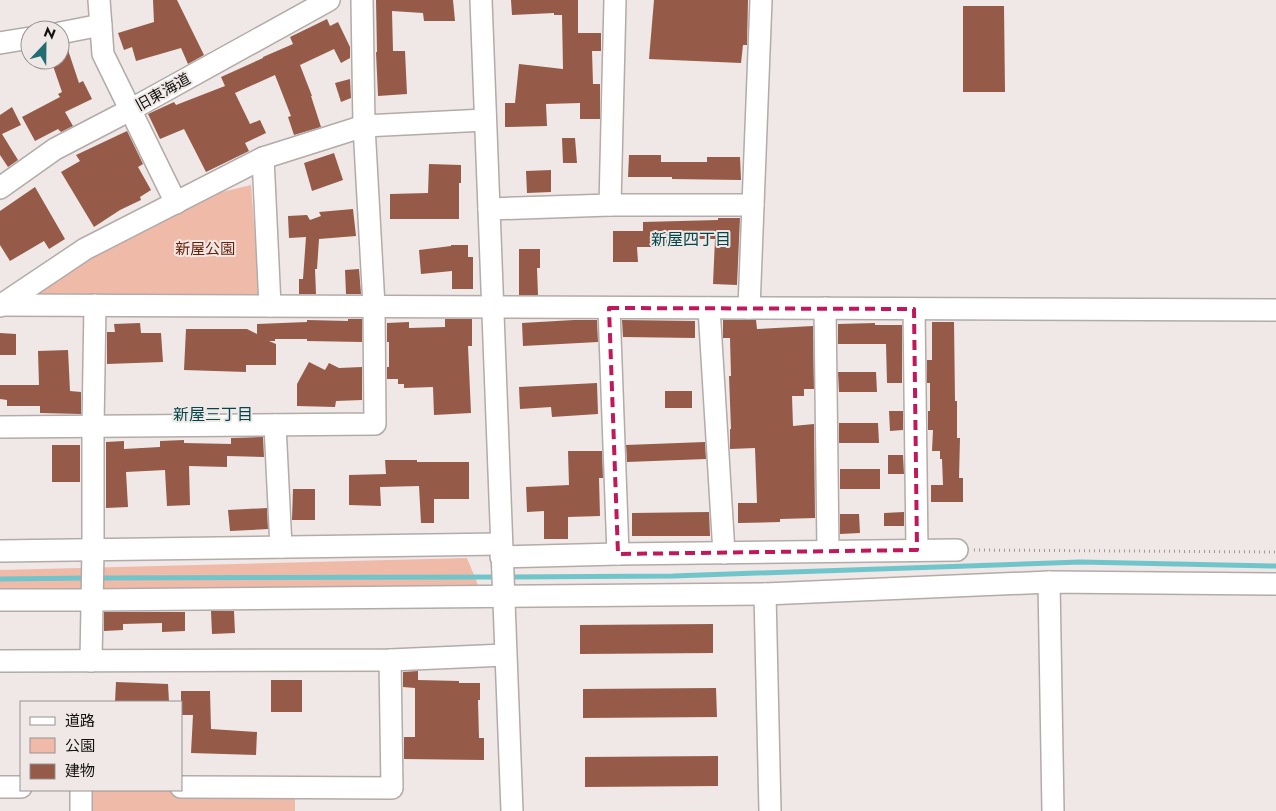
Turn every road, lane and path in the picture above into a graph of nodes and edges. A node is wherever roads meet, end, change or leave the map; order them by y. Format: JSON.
{"nodes":[{"id":1,"x":99,"y":0,"type":"edge"},
{"id":2,"x":329,"y":0,"type":"edge"},
{"id":3,"x":362,"y":0,"type":"edge"},
{"id":4,"x":480,"y":0,"type":"edge"},
{"id":5,"x":615,"y":0,"type":"edge"},
{"id":6,"x":761,"y":0,"type":"edge"},
{"id":7,"x":101,"y":25,"type":"junction"},
{"id":8,"x":70,"y":31,"type":"edge"},
{"id":9,"x":20,"y":40,"type":"edge"},
{"id":10,"x":0,"y":43,"type":"edge"},
{"id":11,"x":130,"y":110,"type":"junction"},
{"id":12,"x":485,"y":120,"type":"junction"},
{"id":13,"x":364,"y":126,"type":"junction"},
{"id":14,"x":263,"y":158,"type":"junction"},
{"id":15,"x":0,"y":188,"type":"edge"},
{"id":16,"x":176,"y":203,"type":"junction"},
{"id":17,"x":610,"y":205,"type":"junction"},
{"id":18,"x":753,"y":205,"type":"junction"},
{"id":19,"x":489,"y":209,"type":"junction"},
{"id":20,"x":95,"y":305,"type":"junction"},
{"id":21,"x":1,"y":306,"type":"edge"},
{"id":22,"x":270,"y":306,"type":"junction"},
{"id":23,"x":374,"y":306,"type":"junction"},
{"id":24,"x":493,"y":307,"type":"junction"},
{"id":25,"x":609,"y":308,"type":"junction"},
{"id":26,"x":709,"y":308,"type":"junction"},
{"id":27,"x":749,"y":308,"type":"junction"},
{"id":28,"x":825,"y":308,"type":"junction"},
{"id":29,"x":914,"y":309,"type":"junction"},
{"id":30,"x":1276,"y":310,"type":"edge"},
{"id":31,"x":275,"y":425,"type":"junction"},
{"id":32,"x":0,"y":427,"type":"edge"},
{"id":33,"x":93,"y":427,"type":"junction"},
{"id":34,"x":281,"y":547,"type":"junction"},
{"id":35,"x":917,"y":550,"type":"junction"},
{"id":36,"x":957,"y":550,"type":"joint"},
{"id":37,"x":0,"y":551,"type":"edge"},
{"id":38,"x":828,"y":551,"type":"junction"},
{"id":39,"x":724,"y":552,"type":"junction"},
{"id":40,"x":1276,"y":552,"type":"edge"},
{"id":41,"x":618,"y":554,"type":"junction"},
{"id":42,"x":501,"y":555,"type":"junction"},
{"id":43,"x":93,"y":559,"type":"junction"},
{"id":44,"x":1049,"y":582,"type":"junction"},
{"id":45,"x":1276,"y":584,"type":"edge"},
{"id":46,"x":503,"y":593,"type":"junction"},
{"id":47,"x":765,"y":594,"type":"junction"},
{"id":48,"x":92,"y":595,"type":"junction"},
{"id":49,"x":0,"y":600,"type":"edge"},
{"id":50,"x":505,"y":655,"type":"junction"},
{"id":51,"x":390,"y":660,"type":"junction"},
{"id":52,"x":0,"y":661,"type":"edge"},
{"id":53,"x":91,"y":661,"type":"junction"},
{"id":54,"x":0,"y":787,"type":"edge"},
{"id":55,"x":20,"y":787,"type":"edge"},
{"id":56,"x":182,"y":788,"type":"edge"},
{"id":57,"x":81,"y":791,"type":"edge"},
{"id":58,"x":81,"y":811,"type":"edge"},
{"id":59,"x":512,"y":811,"type":"edge"},
{"id":60,"x":770,"y":811,"type":"edge"},
{"id":61,"x":1053,"y":811,"type":"edge"}],
"edges":[{"from":1,"to":7,"type":"street"},
{"from":2,"to":11,"type":"street","name":"旧東海道"},
{"from":3,"to":13,"type":"street"},
{"from":4,"to":12,"type":"street"},
{"from":5,"to":17,"type":"street"},
{"from":6,"to":18,"type":"street"},
{"from":7,"to":8,"type":"street"},
{"from":7,"to":11,"type":"street"},
{"from":9,"to":10,"type":"street"},
{"from":11,"to":15,"type":"street","name":"旧東海道"},
{"from":11,"to":16,"type":"street"},
{"from":12,"to":13,"type":"street"},
{"from":12,"to":19,"type":"street"},
{"from":13,"to":14,"type":"street"},
{"from":13,"to":23,"type":"street"},
{"from":14,"to":16,"type":"street"},
{"from":14,"to":22,"type":"street"},
{"from":16,"to":21,"type":"street"},
{"from":17,"to":18,"type":"street"},
{"from":17,"to":19,"type":"street"},
{"from":18,"to":27,"type":"street"},
{"from":19,"to":24,"type":"street"},
{"from":20,"to":21,"type":"street"},
{"from":20,"to":22,"type":"street"},
{"from":20,"to":33,"type":"street"},
{"from":22,"to":23,"type":"street"},
{"from":23,"to":24,"type":"street"},
{"from":23,"to":31,"type":"street"},
{"from":24,"to":25,"type":"street"},
{"from":24,"to":42,"type":"street"},
{"from":25,"to":26,"type":"street"},
{"from":25,"to":41,"type":"street"},
{"from":26,"to":27,"type":"street"},
{"from":26,"to":39,"type":"street"},
{"from":27,"to":28,"type":"street"},
{"from":28,"to":29,"type":"street"},
{"from":28,"to":38,"type":"street"},
{"from":29,"to":30,"type":"street"},
{"from":29,"to":35,"type":"street"},
{"from":31,"to":33,"type":"street"},
{"from":31,"to":34,"type":"street"},
{"from":32,"to":33,"type":"street"},
{"from":33,"to":43,"type":"street"},
{"from":34,"to":42,"type":"street"},
{"from":34,"to":43,"type":"street"},
{"from":35,"to":36,"type":"street"},
{"from":35,"to":38,"type":"street"},
{"from":36,"to":40,"type":"path"},
{"from":37,"to":43,"type":"street"},
{"from":38,"to":39,"type":"street"},
{"from":39,"to":41,"type":"street"},
{"from":41,"to":42,"type":"street"},
{"from":42,"to":46,"type":"street"},
{"from":43,"to":48,"type":"street"},
{"from":44,"to":45,"type":"street"},
{"from":44,"to":47,"type":"street"},
{"from":44,"to":61,"type":"street"},
{"from":46,"to":47,"type":"street"},
{"from":46,"to":48,"type":"street"},
{"from":46,"to":50,"type":"street"},
{"from":47,"to":60,"type":"street"},
{"from":48,"to":49,"type":"street"},
{"from":48,"to":53,"type":"street"},
{"from":50,"to":51,"type":"street"},
{"from":50,"to":59,"type":"street"},
{"from":51,"to":53,"type":"street"},
{"from":51,"to":56,"type":"street"},
{"from":52,"to":53,"type":"street"},
{"from":54,"to":55,"type":"street"},
{"from":57,"to":58,"type":"street"}]}
